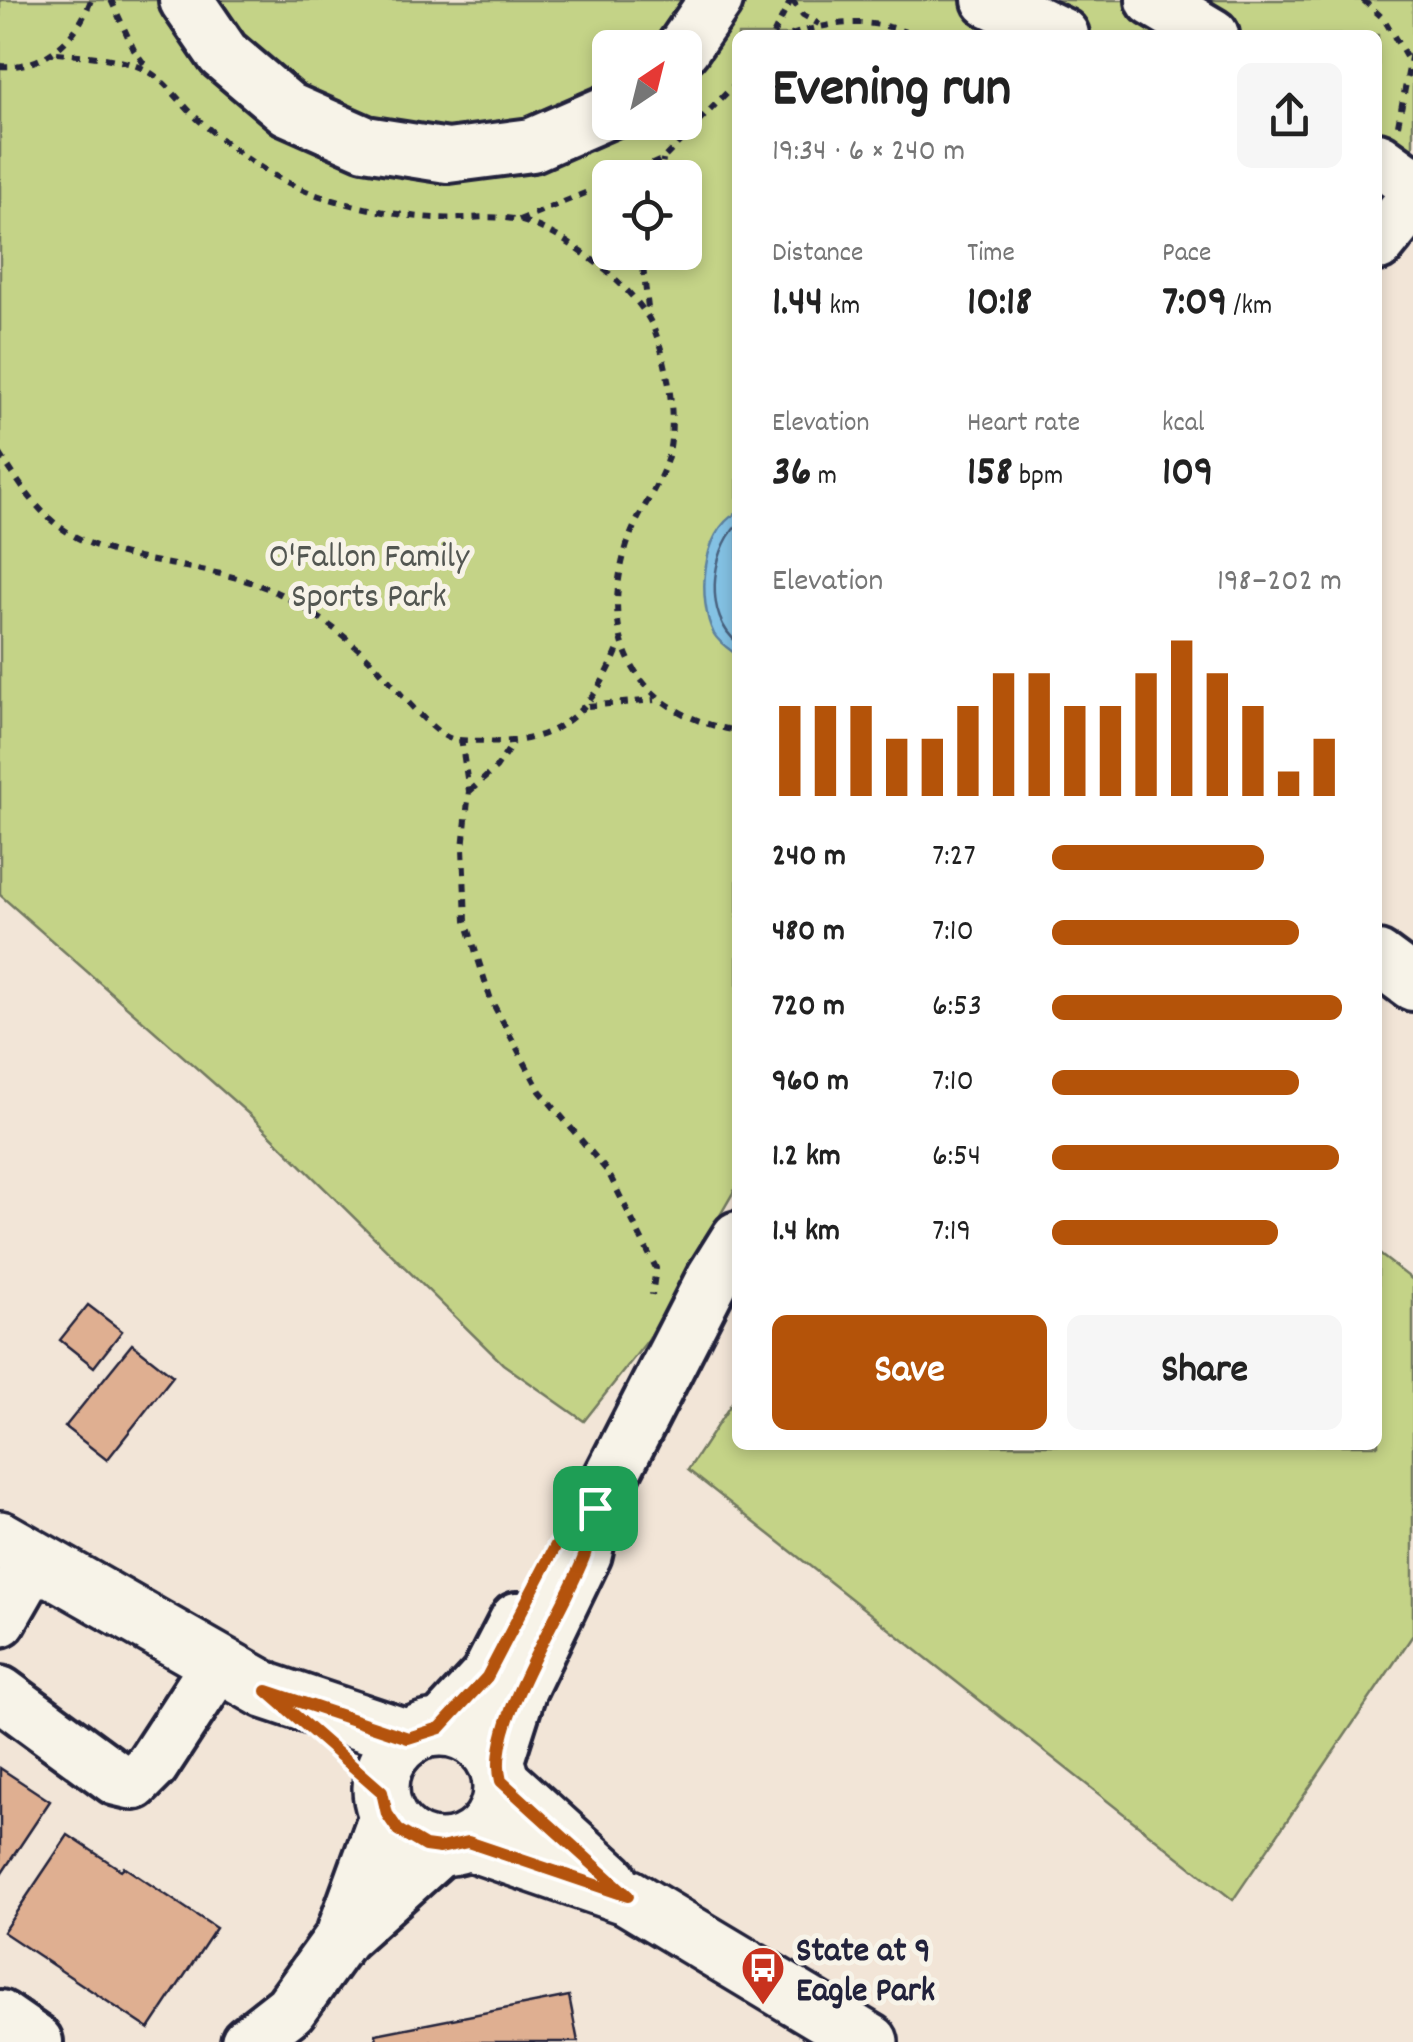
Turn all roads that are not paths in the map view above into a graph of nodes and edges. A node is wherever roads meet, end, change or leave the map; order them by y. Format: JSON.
{"nodes":[{"id":1,"x":186,"y":0,"type":"edge"},
{"id":2,"x":716,"y":0,"type":"edge"},
{"id":3,"x":989,"y":0,"type":"edge"},
{"id":4,"x":1153,"y":0,"type":"edge"},
{"id":5,"x":695,"y":30,"type":"edge"},
{"id":6,"x":1052,"y":30,"type":"edge"},
{"id":7,"x":1204,"y":30,"type":"edge"},
{"id":8,"x":592,"y":120,"type":"edge"},
{"id":9,"x":1387,"y":144,"type":"edge"},
{"id":10,"x":1413,"y":184,"type":"edge"},
{"id":11,"x":1413,"y":201,"type":"edge"},
{"id":12,"x":1382,"y":239,"type":"edge"},
{"id":13,"x":1382,"y":961,"type":"edge"},
{"id":14,"x":1413,"y":984,"type":"edge"},
{"id":15,"x":732,"y":1248,"type":"edge"},
{"id":16,"x":595,"y":1508,"type":"junction"},
{"id":17,"x":17,"y":1549,"type":"edge"},
{"id":18,"x":0,"y":1620,"type":"edge"},
{"id":19,"x":218,"y":1664,"type":"junction"},
{"id":20,"x":267,"y":1691,"type":"junction"},
{"id":21,"x":0,"y":1694,"type":"edge"},
{"id":22,"x":424,"y":1733,"type":"junction"},
{"id":23,"x":499,"y":1772,"type":"junction"},
{"id":24,"x":384,"y":1803,"type":"junction"},
{"id":25,"x":454,"y":1845,"type":"junction"},
{"id":26,"x":628,"y":1896,"type":"junction"},
{"id":27,"x":342,"y":1937,"type":"junction"},
{"id":28,"x":0,"y":2017,"type":"edge"},
{"id":29,"x":36,"y":2042,"type":"edge"},
{"id":30,"x":248,"y":2042,"type":"edge"},
{"id":31,"x":870,"y":2042,"type":"edge"}],
"edges":[{"from":1,"to":8,"type":"street"},
{"from":2,"to":5,"type":"street"},
{"from":3,"to":6,"type":"street"},
{"from":4,"to":7,"type":"street"},
{"from":9,"to":10,"type":"street"},
{"from":11,"to":12,"type":"street"},
{"from":13,"to":14,"type":"street"},
{"from":15,"to":16,"type":"street"},
{"from":16,"to":22,"type":"street"},
{"from":16,"to":23,"type":"street"},
{"from":17,"to":18,"type":"street"},
{"from":17,"to":19,"type":"main road"},
{"from":19,"to":20,"type":"main road"},
{"from":19,"to":21,"type":"street"},
{"from":20,"to":22,"type":"main road"},
{"from":20,"to":24,"type":"main road"},
{"from":22,"to":23,"type":"main road"},
{"from":22,"to":24,"type":"main road"},
{"from":23,"to":25,"type":"main road"},
{"from":23,"to":26,"type":"main road"},
{"from":24,"to":25,"type":"main road"},
{"from":24,"to":27,"type":"street"},
{"from":25,"to":26,"type":"main road"},
{"from":25,"to":27,"type":"street"},
{"from":26,"to":31,"type":"main road"},
{"from":27,"to":30,"type":"street"},
{"from":28,"to":29,"type":"street"}]}
